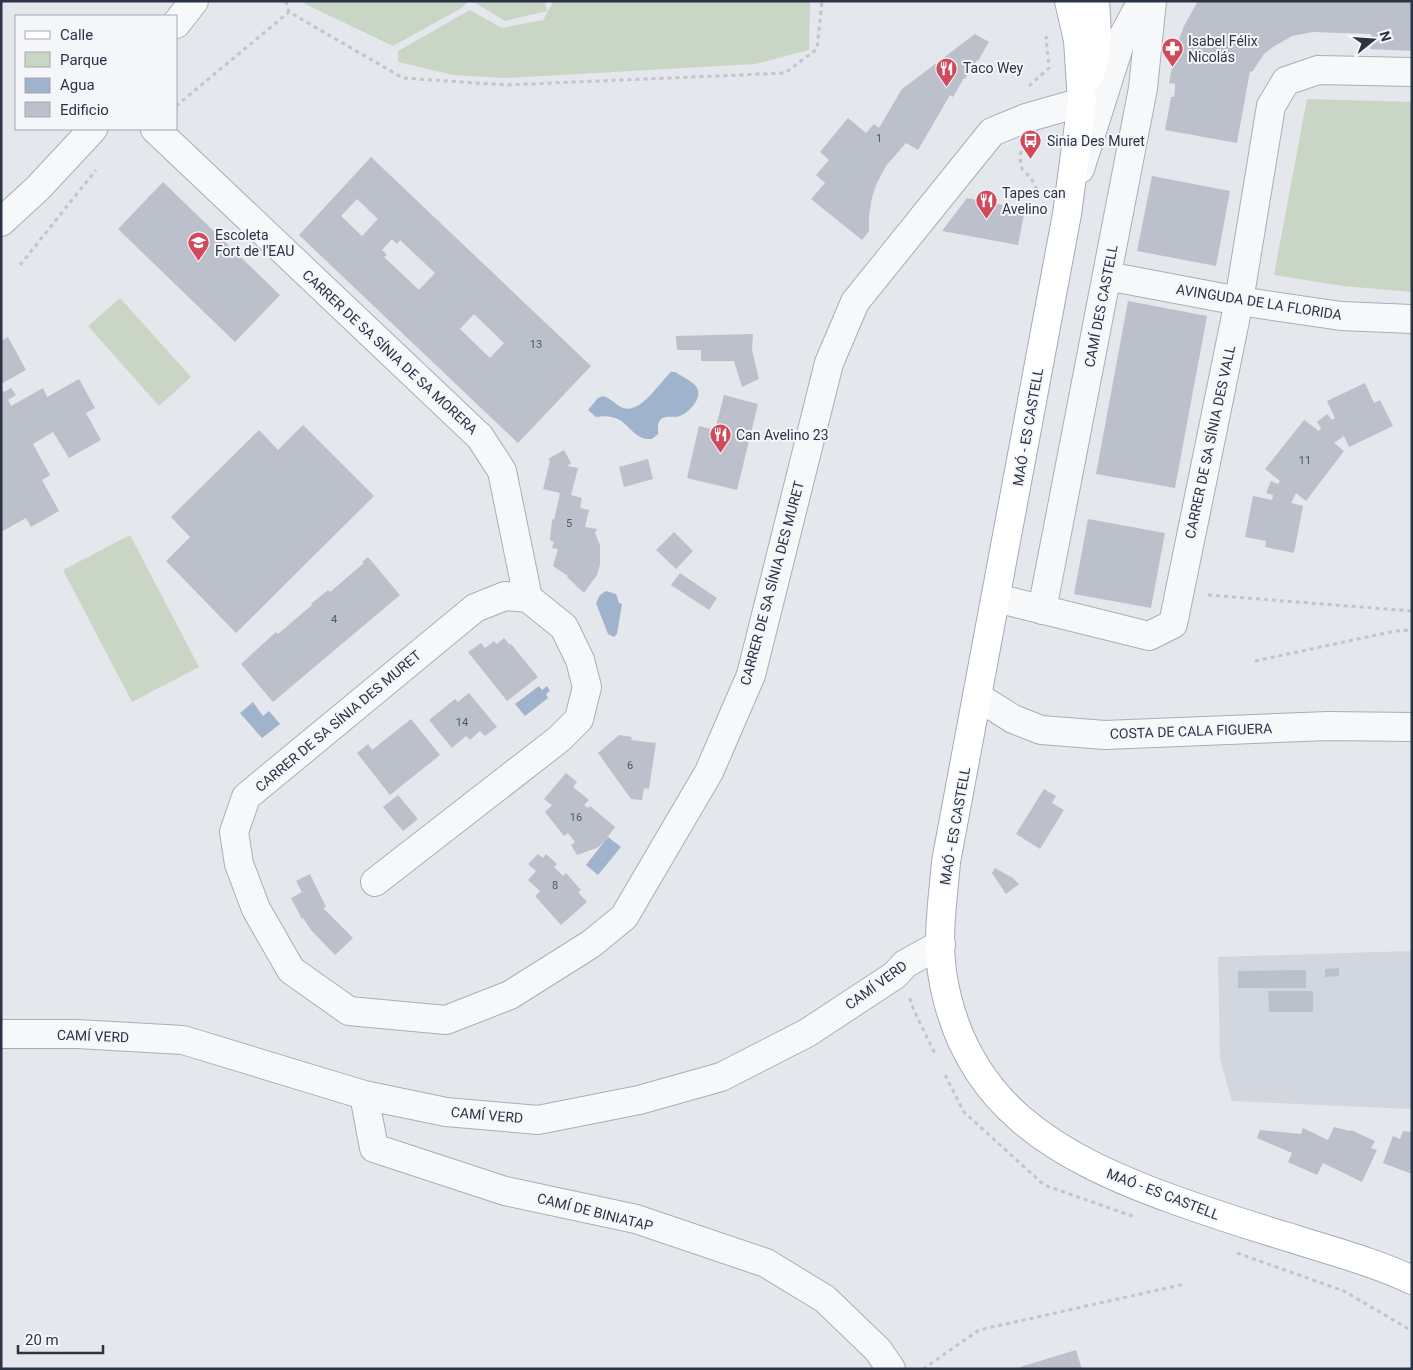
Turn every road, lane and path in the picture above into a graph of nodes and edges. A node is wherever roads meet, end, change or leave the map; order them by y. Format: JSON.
{"nodes":[{"id":1,"x":194,"y":1,"type":"edge"},
{"id":2,"x":286,"y":1,"type":"edge"},
{"id":3,"x":822,"y":1,"type":"edge"},
{"id":4,"x":1069,"y":1,"type":"edge"},
{"id":5,"x":1095,"y":1,"type":"edge"},
{"id":6,"x":1142,"y":1,"type":"edge"},
{"id":7,"x":1152,"y":1,"type":"edge"},
{"id":8,"x":289,"y":12,"type":"junction"},
{"id":9,"x":178,"y":21,"type":"edge"},
{"id":10,"x":1412,"y":72,"type":"edge"},
{"id":11,"x":1082,"y":98,"type":"junction"},
{"id":12,"x":178,"y":104,"type":"edge"},
{"id":13,"x":92,"y":130,"type":"edge"},
{"id":14,"x":156,"y":130,"type":"edge"},
{"id":15,"x":100,"y":166,"type":"dead end"},
{"id":16,"x":1066,"y":214,"type":"junction"},
{"id":17,"x":1,"y":222,"type":"edge"},
{"id":18,"x":20,"y":265,"type":"dead end"},
{"id":19,"x":1107,"y":276,"type":"junction"},
{"id":20,"x":1239,"y":301,"type":"junction"},
{"id":21,"x":1412,"y":319,"type":"edge"},
{"id":22,"x":1179,"y":592,"type":"junction"},
{"id":23,"x":528,"y":598,"type":"junction"},
{"id":24,"x":996,"y":598,"type":"junction"},
{"id":25,"x":1042,"y":610,"type":"junction"},
{"id":26,"x":1412,"y":612,"type":"edge"},
{"id":27,"x":1412,"y":630,"type":"edge"},
{"id":28,"x":1255,"y":661,"type":"dead end"},
{"id":29,"x":978,"y":696,"type":"junction"},
{"id":30,"x":1412,"y":727,"type":"edge"},
{"id":31,"x":376,"y":882,"type":"dead end"},
{"id":32,"x":941,"y":944,"type":"junction"},
{"id":33,"x":905,"y":964,"type":"junction"},
{"id":34,"x":1,"y":1034,"type":"edge"},
{"id":35,"x":939,"y":1062,"type":"dead end"},
{"id":36,"x":943,"y":1071,"type":"dead end"},
{"id":37,"x":364,"y":1095,"type":"junction"},
{"id":38,"x":1137,"y":1218,"type":"dead end"},
{"id":39,"x":1231,"y":1251,"type":"dead end"},
{"id":40,"x":1412,"y":1280,"type":"edge"},
{"id":41,"x":1185,"y":1284,"type":"dead end"},
{"id":42,"x":1412,"y":1331,"type":"edge"},
{"id":43,"x":891,"y":1369,"type":"edge"},
{"id":44,"x":923,"y":1369,"type":"edge"}],
"edges":[{"from":1,"to":9,"type":"street"},
{"from":2,"to":8,"type":"path"},
{"from":3,"to":8,"type":"path"},
{"from":4,"to":11,"type":"main road"},
{"from":5,"to":11,"type":"main road"},
{"from":6,"to":16,"type":"street"},
{"from":7,"to":19,"type":"street","name":"CAMÍ DES CASTELL"},
{"from":8,"to":12,"type":"path"},
{"from":10,"to":20,"type":"street","name":"CARRER DE SA SÍNIA DES VALL"},
{"from":11,"to":16,"type":"main road","name":"MAÓ - ES CASTELL"},
{"from":11,"to":23,"type":"street","name":"CARRER DE SA SÍNIA DES MURET"},
{"from":13,"to":17,"type":"street"},
{"from":14,"to":23,"type":"street","name":"CARRER DE SA SÍNIA DE SA MORERA"},
{"from":15,"to":18,"type":"path"},
{"from":16,"to":24,"type":"main road","name":"MAÓ - ES CASTELL"},
{"from":19,"to":20,"type":"street","name":"AVINGUDA DE LA FLORIDA"},
{"from":19,"to":25,"type":"street","name":"CAMÍ DES CASTELL"},
{"from":20,"to":21,"type":"street","name":"AVINGUDA DE LA FLORIDA"},
{"from":20,"to":22,"type":"street","name":"CARRER DE SA SÍNIA DES VALL"},
{"from":22,"to":25,"type":"street","name":"CARRER DE SA SÍNIA DES VALL"},
{"from":22,"to":26,"type":"path"},
{"from":23,"to":31,"type":"street"},
{"from":24,"to":25,"type":"street","name":"CARRER DE SA SÍNIA DES VALL"},
{"from":24,"to":29,"type":"main road","name":"MAÓ - ES CASTELL"},
{"from":27,"to":28,"type":"path"},
{"from":29,"to":30,"type":"street","name":"COSTA DE CALA FIGUERA"},
{"from":29,"to":32,"type":"main road","name":"MAÓ - ES CASTELL"},
{"from":32,"to":33,"type":"street","name":"CAMÍ VERD"},
{"from":32,"to":40,"type":"main road","name":"MAÓ - ES CASTELL"},
{"from":33,"to":35,"type":"path"},
{"from":33,"to":37,"type":"street","name":"CAMÍ VERD"},
{"from":34,"to":37,"type":"street","name":"CAMÍ VERD"},
{"from":36,"to":38,"type":"path"},
{"from":37,"to":43,"type":"street","name":"CAMÍ DE BINIATAP"},
{"from":39,"to":42,"type":"path"},
{"from":41,"to":44,"type":"path"}]}
